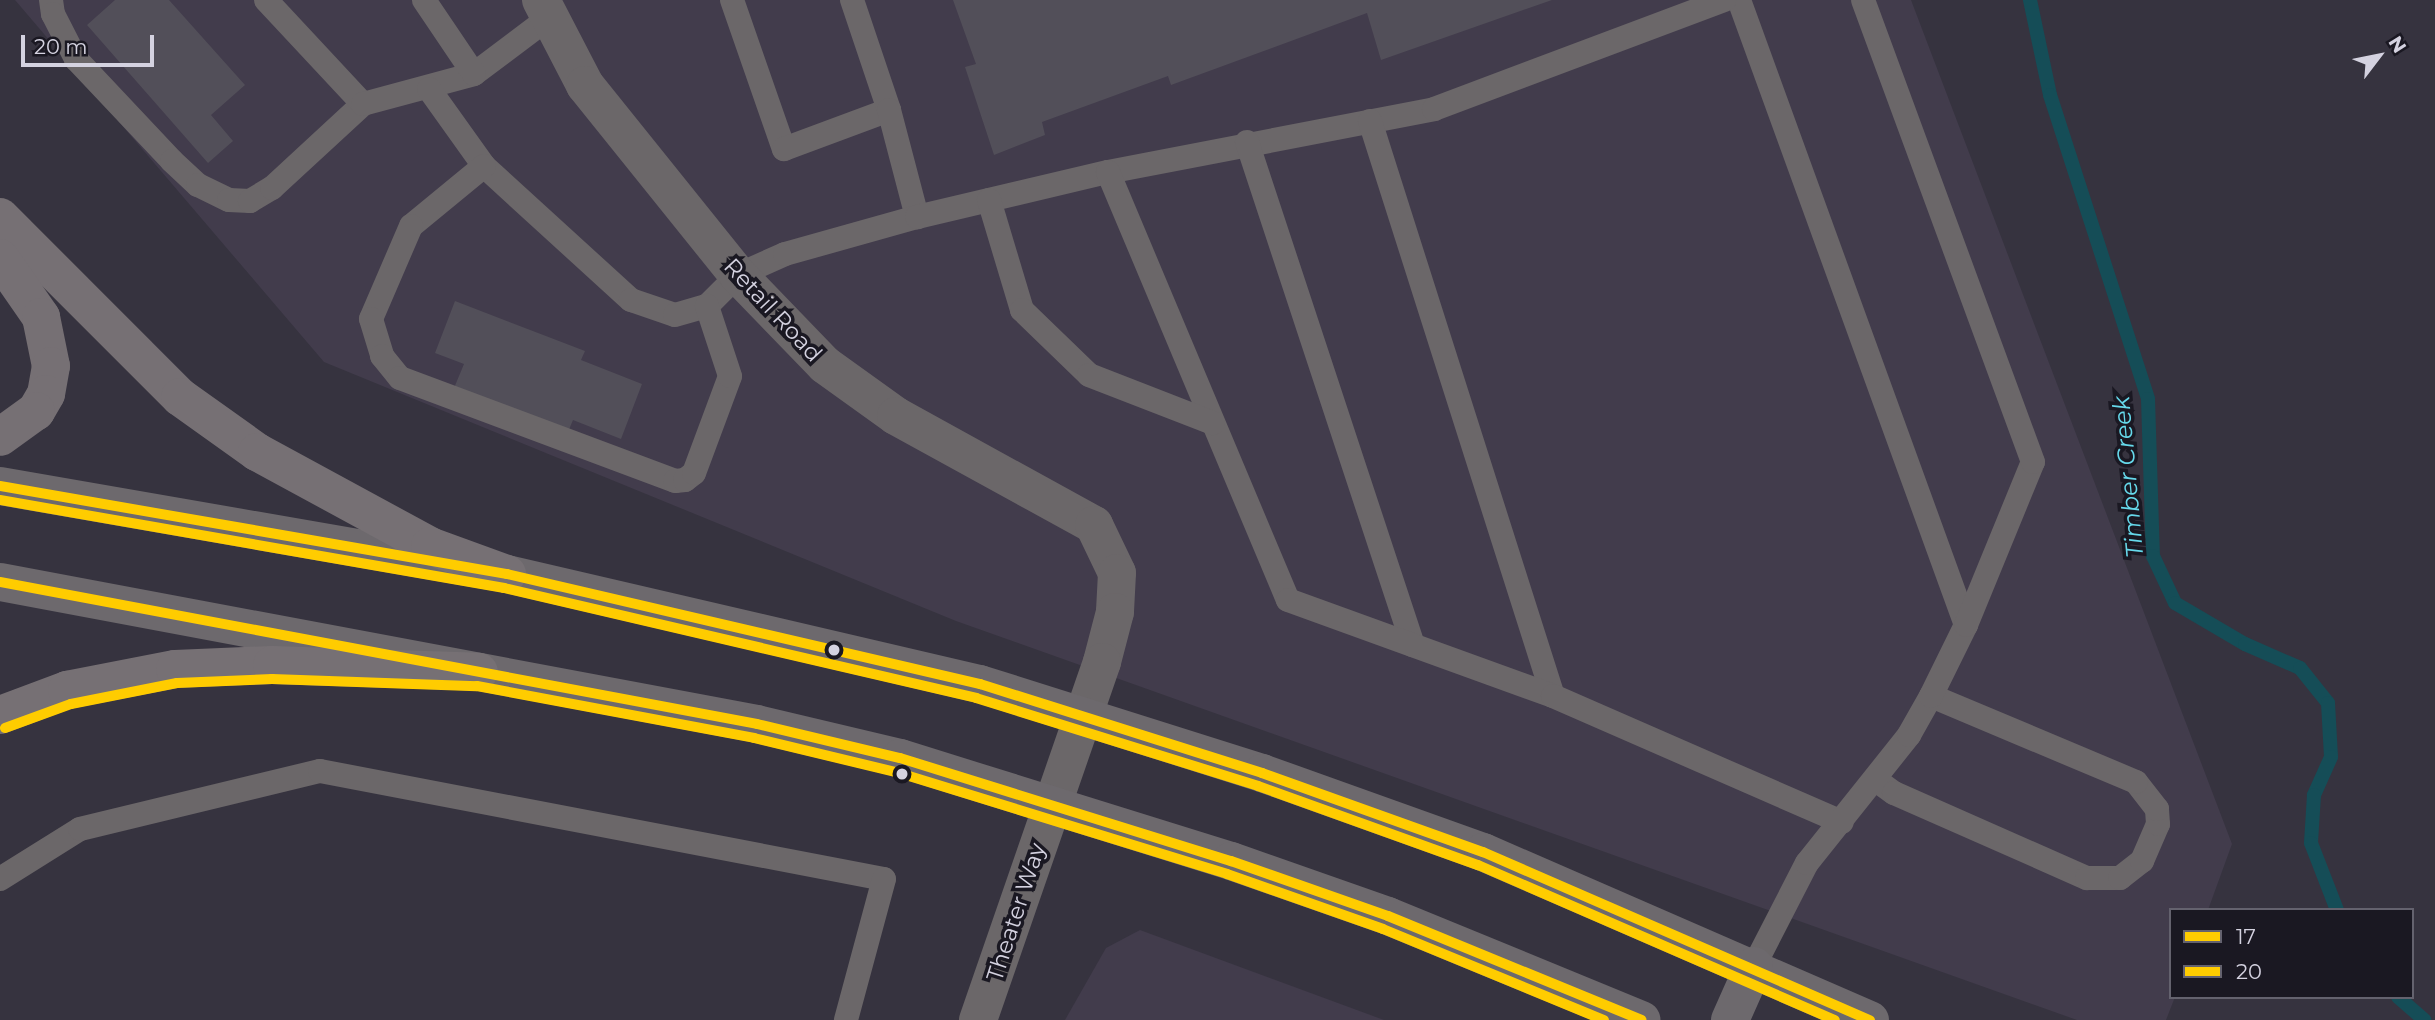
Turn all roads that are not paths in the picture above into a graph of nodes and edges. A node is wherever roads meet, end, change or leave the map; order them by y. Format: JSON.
{"nodes":[{"id":1,"x":51,"y":0,"type":"edge"},
{"id":2,"x":266,"y":0,"type":"edge"},
{"id":3,"x":424,"y":0,"type":"edge"},
{"id":4,"x":732,"y":0,"type":"edge"},
{"id":5,"x":852,"y":0,"type":"edge"},
{"id":6,"x":1724,"y":0,"type":"edge"},
{"id":7,"x":1739,"y":0,"type":"edge"},
{"id":8,"x":1863,"y":0,"type":"edge"},
{"id":9,"x":546,"y":9,"type":"edge"},
{"id":10,"x":474,"y":74,"type":"junction"},
{"id":11,"x":429,"y":89,"type":"junction"},
{"id":12,"x":363,"y":104,"type":"junction"},
{"id":13,"x":889,"y":110,"type":"junction"},
{"id":14,"x":1370,"y":121,"type":"junction"},
{"id":15,"x":1247,"y":142,"type":"junction"},
{"id":16,"x":484,"y":166,"type":"junction"},
{"id":17,"x":1108,"y":172,"type":"junction"},
{"id":18,"x":989,"y":200,"type":"junction"},
{"id":19,"x":0,"y":217,"type":"edge"},
{"id":20,"x":916,"y":217,"type":"junction"},
{"id":21,"x":0,"y":258,"type":"edge"},
{"id":22,"x":738,"y":275,"type":"junction"},
{"id":23,"x":707,"y":306,"type":"junction"},
{"id":24,"x":1213,"y":423,"type":"junction"},
{"id":25,"x":0,"y":437,"type":"edge"},
{"id":26,"x":0,"y":486,"type":"edge"},
{"id":27,"x":1094,"y":525,"type":"joint"},
{"id":28,"x":508,"y":574,"type":"junction"},
{"id":29,"x":0,"y":582,"type":"edge"},
{"id":30,"x":1966,"y":625,"type":"junction"},
{"id":31,"x":1413,"y":645,"type":"junction"},
{"id":32,"x":479,"y":672,"type":"junction"},
{"id":33,"x":1553,"y":696,"type":"junction"},
{"id":34,"x":1931,"y":696,"type":"junction"},
{"id":35,"x":0,"y":715,"type":"edge"},
{"id":36,"x":1083,"y":715,"type":"junction"},
{"id":37,"x":1876,"y":780,"type":"junction"},
{"id":38,"x":1051,"y":804,"type":"junction"},
{"id":39,"x":1842,"y":822,"type":"junction"},
{"id":40,"x":0,"y":879,"type":"edge"},
{"id":41,"x":1754,"y":966,"type":"junction"},
{"id":42,"x":846,"y":1020,"type":"edge"},
{"id":43,"x":978,"y":1020,"type":"edge"},
{"id":44,"x":1641,"y":1020,"type":"edge"},
{"id":45,"x":1730,"y":1020,"type":"edge"},
{"id":46,"x":1870,"y":1020,"type":"edge"}],
"edges":[{"from":1,"to":12,"type":"lane"},
{"from":2,"to":12,"type":"lane"},
{"from":3,"to":10,"type":"lane"},
{"from":4,"to":13,"type":"lane"},
{"from":5,"to":13,"type":"lane"},
{"from":6,"to":14,"type":"lane"},
{"from":7,"to":30,"type":"lane"},
{"from":8,"to":30,"type":"lane"},
{"from":9,"to":10,"type":"lane"},
{"from":9,"to":22,"type":"street","name":"Retail Road"},
{"from":10,"to":11,"type":"lane"},
{"from":11,"to":12,"type":"lane"},
{"from":11,"to":16,"type":"lane"},
{"from":13,"to":20,"type":"lane"},
{"from":14,"to":15,"type":"lane"},
{"from":14,"to":33,"type":"lane"},
{"from":15,"to":17,"type":"lane"},
{"from":15,"to":31,"type":"lane"},
{"from":16,"to":23,"type":"lane"},
{"from":16,"to":23,"type":"lane"},
{"from":17,"to":18,"type":"lane"},
{"from":17,"to":24,"type":"lane"},
{"from":18,"to":20,"type":"lane"},
{"from":18,"to":24,"type":"lane"},
{"from":19,"to":28,"type":"main road"},
{"from":20,"to":22,"type":"lane"},
{"from":21,"to":25,"type":"main road"},
{"from":22,"to":23,"type":"lane"},
{"from":22,"to":27,"type":"street","name":"Retail Road"},
{"from":24,"to":31,"type":"lane"},
{"from":26,"to":28,"type":"main road"},
{"from":27,"to":36,"type":"street","name":"Theater Way"},
{"from":28,"to":36,"type":"main road"},
{"from":29,"to":32,"type":"main road"},
{"from":30,"to":34,"type":"lane"},
{"from":31,"to":33,"type":"lane"},
{"from":32,"to":35,"type":"main road"},
{"from":32,"to":38,"type":"main road"},
{"from":33,"to":39,"type":"lane"},
{"from":34,"to":37,"type":"lane"},
{"from":34,"to":37,"type":"lane"},
{"from":36,"to":38,"type":"street","name":"Theater Way"},
{"from":36,"to":41,"type":"main road"},
{"from":37,"to":39,"type":"lane"},
{"from":38,"to":43,"type":"street","name":"Theater Way"},
{"from":38,"to":44,"type":"main road"},
{"from":39,"to":41,"type":"lane"},
{"from":40,"to":42,"type":"lane"},
{"from":41,"to":45,"type":"main road"},
{"from":41,"to":46,"type":"main road"}]}
